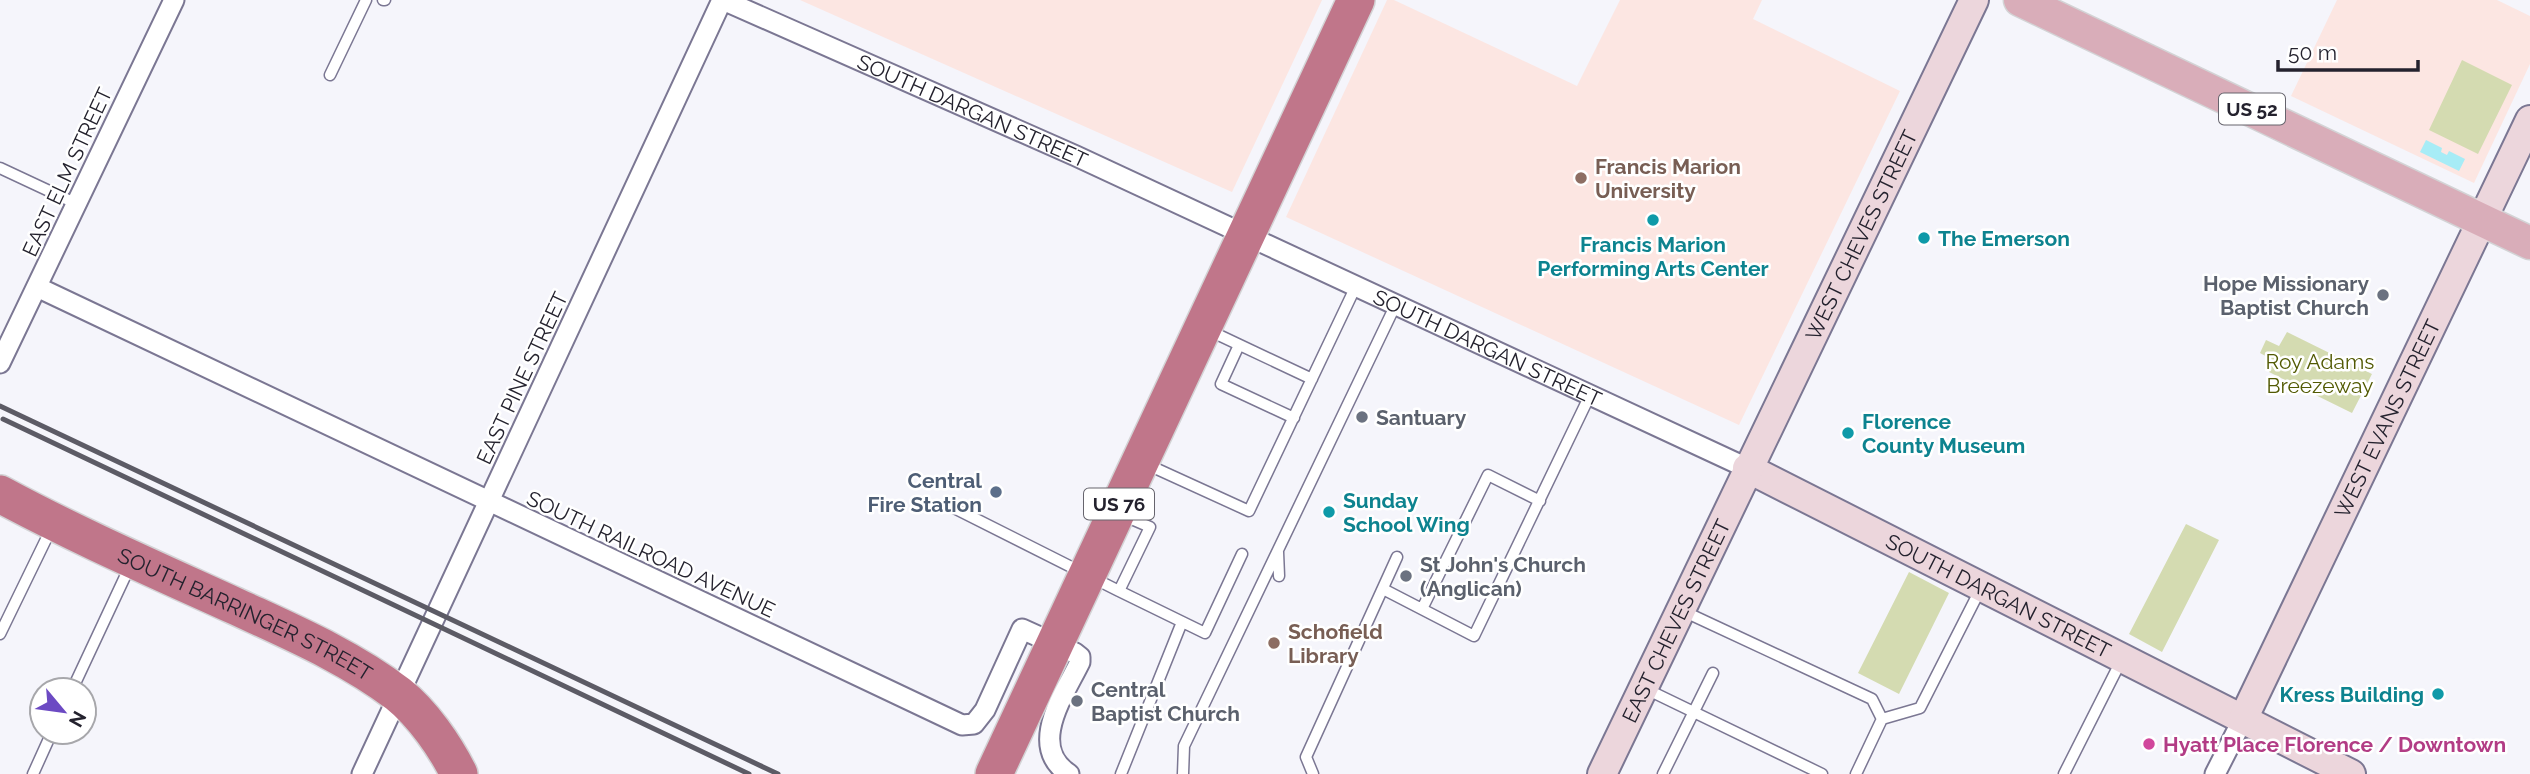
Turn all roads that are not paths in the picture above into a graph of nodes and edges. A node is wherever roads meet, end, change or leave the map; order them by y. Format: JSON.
{"nodes":[{"id":1,"x":174,"y":0,"type":"edge"},
{"id":2,"x":366,"y":0,"type":"edge"},
{"id":3,"x":723,"y":0,"type":"edge"},
{"id":4,"x":1356,"y":0,"type":"edge"},
{"id":5,"x":1974,"y":0,"type":"edge"},
{"id":6,"x":2020,"y":0,"type":"edge"},
{"id":7,"x":330,"y":75,"type":"dead end"},
{"id":8,"x":2530,"y":120,"type":"edge"},
{"id":9,"x":0,"y":169,"type":"edge"},
{"id":10,"x":77,"y":204,"type":"junction"},
{"id":11,"x":2483,"y":220,"type":"junction"},
{"id":12,"x":1245,"y":234,"type":"junction"},
{"id":13,"x":2530,"y":243,"type":"edge"},
{"id":14,"x":37,"y":286,"type":"junction"},
{"id":15,"x":1356,"y":286,"type":"junction"},
{"id":16,"x":1396,"y":304,"type":"junction"},
{"id":17,"x":1202,"y":327,"type":"junction"},
{"id":18,"x":1239,"y":345,"type":"junction"},
{"id":19,"x":0,"y":363,"type":"edge"},
{"id":20,"x":1312,"y":379,"type":"junction"},
{"id":21,"x":1590,"y":394,"type":"junction"},
{"id":22,"x":1294,"y":418,"type":"junction"},
{"id":23,"x":1139,"y":461,"type":"junction"},
{"id":24,"x":1747,"y":468,"type":"junction"},
{"id":25,"x":0,"y":494,"type":"edge"},
{"id":26,"x":1540,"y":501,"type":"junction"},
{"id":27,"x":490,"y":503,"type":"junction"},
{"id":28,"x":948,"y":505,"type":"dead end"},
{"id":29,"x":1115,"y":512,"type":"junction"},
{"id":30,"x":54,"y":523,"type":"junction"},
{"id":31,"x":1278,"y":551,"type":"junction"},
{"id":32,"x":1242,"y":554,"type":"dead end"},
{"id":33,"x":1397,"y":558,"type":"dead end"},
{"id":34,"x":134,"y":559,"type":"junction"},
{"id":35,"x":1086,"y":575,"type":"junction"},
{"id":36,"x":1279,"y":576,"type":"dead end"},
{"id":37,"x":1982,"y":586,"type":"junction"},
{"id":38,"x":1383,"y":589,"type":"junction"},
{"id":39,"x":1118,"y":591,"type":"junction"},
{"id":40,"x":1269,"y":595,"type":"dead end"},
{"id":41,"x":1255,"y":599,"type":"junction"},
{"id":42,"x":1422,"y":609,"type":"junction"},
{"id":43,"x":1680,"y":609,"type":"junction"},
{"id":44,"x":1182,"y":622,"type":"junction"},
{"id":45,"x":0,"y":634,"type":"edge"},
{"id":46,"x":1054,"y":643,"type":"junction"},
{"id":47,"x":2123,"y":657,"type":"junction"},
{"id":48,"x":1713,"y":673,"type":"dead end"},
{"id":49,"x":79,"y":676,"type":"edge"},
{"id":50,"x":1643,"y":688,"type":"junction"},
{"id":51,"x":400,"y":695,"type":"junction"},
{"id":52,"x":1694,"y":712,"type":"junction"},
{"id":53,"x":2244,"y":717,"type":"junction"},
{"id":54,"x":1882,"y":719,"type":"junction"},
{"id":55,"x":46,"y":746,"type":"edge"},
{"id":56,"x":33,"y":774,"type":"edge"},
{"id":57,"x":362,"y":774,"type":"edge"},
{"id":58,"x":459,"y":774,"type":"edge"},
{"id":59,"x":994,"y":774,"type":"edge"},
{"id":60,"x":1069,"y":774,"type":"edge"},
{"id":61,"x":1121,"y":774,"type":"edge"},
{"id":62,"x":1183,"y":774,"type":"edge"},
{"id":63,"x":1313,"y":774,"type":"edge"},
{"id":64,"x":1602,"y":774,"type":"edge"},
{"id":65,"x":1663,"y":774,"type":"edge"},
{"id":66,"x":1822,"y":774,"type":"edge"},
{"id":67,"x":1856,"y":774,"type":"edge"},
{"id":68,"x":2064,"y":774,"type":"edge"},
{"id":69,"x":2215,"y":774,"type":"edge"},
{"id":70,"x":2350,"y":774,"type":"edge"}],
"edges":[{"from":1,"to":10,"type":"street","name":"EAST ELM STREET"},
{"from":2,"to":7,"type":"lane"},
{"from":3,"to":12,"type":"street","name":"SOUTH DARGAN STREET"},
{"from":3,"to":27,"type":"street","name":"EAST PINE STREET"},
{"from":4,"to":12,"type":"highway","number":"US 76"},
{"from":5,"to":24,"type":"street","name":"WEST CHEVES STREET"},
{"from":6,"to":11,"type":"main road","number":"US 52"},
{"from":8,"to":11,"type":"street","name":"WEST EVANS STREET"},
{"from":9,"to":10,"type":"lane"},
{"from":10,"to":14,"type":"street","name":"EAST ELM STREET"},
{"from":11,"to":13,"type":"main road","number":"US 52"},
{"from":11,"to":53,"type":"street","name":"WEST EVANS STREET"},
{"from":12,"to":15,"type":"street","name":"SOUTH DARGAN STREET"},
{"from":12,"to":17,"type":"highway","number":"US 76"},
{"from":14,"to":19,"type":"street","name":"EAST ELM STREET"},
{"from":14,"to":27,"type":"street","name":"SOUTH RAILROAD AVENUE"},
{"from":15,"to":16,"type":"street","name":"SOUTH DARGAN STREET"},
{"from":15,"to":20,"type":"lane"},
{"from":16,"to":21,"type":"street","name":"SOUTH DARGAN STREET"},
{"from":16,"to":31,"type":"lane"},
{"from":17,"to":18,"type":"lane"},
{"from":17,"to":23,"type":"highway","number":"US 76"},
{"from":18,"to":20,"type":"lane"},
{"from":18,"to":22,"type":"lane"},
{"from":20,"to":22,"type":"lane"},
{"from":21,"to":24,"type":"street","name":"SOUTH DARGAN STREET"},
{"from":21,"to":26,"type":"lane"},
{"from":22,"to":23,"type":"lane"},
{"from":23,"to":29,"type":"highway","number":"US 76"},
{"from":24,"to":37,"type":"street","name":"SOUTH DARGAN STREET"},
{"from":24,"to":43,"type":"street","name":"EAST CHEVES STREET"},
{"from":25,"to":30,"type":"highway","name":"SOUTH BARRINGER STREET"},
{"from":26,"to":42,"type":"lane"},
{"from":26,"to":42,"type":"lane"},
{"from":27,"to":46,"type":"street","name":"SOUTH RAILROAD AVENUE"},
{"from":27,"to":51,"type":"street","name":"EAST PINE STREET"},
{"from":28,"to":35,"type":"lane"},
{"from":29,"to":35,"type":"highway","number":"US 76"},
{"from":29,"to":39,"type":"lane"},
{"from":30,"to":34,"type":"highway","name":"SOUTH BARRINGER STREET"},
{"from":30,"to":45,"type":"lane"},
{"from":31,"to":36,"type":"lane"},
{"from":31,"to":41,"type":"lane"},
{"from":32,"to":44,"type":"lane"},
{"from":33,"to":38,"type":"lane"},
{"from":34,"to":49,"type":"lane"},
{"from":34,"to":51,"type":"highway","name":"SOUTH BARRINGER STREET"},
{"from":35,"to":39,"type":"lane"},
{"from":35,"to":46,"type":"highway","number":"US 76"},
{"from":37,"to":47,"type":"street","name":"SOUTH DARGAN STREET"},
{"from":37,"to":54,"type":"lane"},
{"from":38,"to":42,"type":"lane"},
{"from":38,"to":63,"type":"lane"},
{"from":39,"to":44,"type":"lane"},
{"from":40,"to":41,"type":"lane"},
{"from":41,"to":62,"type":"lane"},
{"from":43,"to":50,"type":"street","name":"EAST CHEVES STREET"},
{"from":43,"to":54,"type":"lane"},
{"from":44,"to":61,"type":"lane"},
{"from":46,"to":59,"type":"highway","number":"US 76"},
{"from":46,"to":60,"type":"street","name":"SOUTH RAILROAD AVENUE"},
{"from":47,"to":53,"type":"street","name":"SOUTH DARGAN STREET"},
{"from":47,"to":68,"type":"lane"},
{"from":48,"to":52,"type":"lane"},
{"from":50,"to":52,"type":"lane"},
{"from":50,"to":64,"type":"street","name":"EAST CHEVES STREET"},
{"from":51,"to":57,"type":"street","name":"EAST PINE STREET"},
{"from":51,"to":58,"type":"highway","name":"SOUTH BARRINGER STREET"},
{"from":52,"to":65,"type":"lane"},
{"from":52,"to":66,"type":"lane"},
{"from":53,"to":69,"type":"street"},
{"from":53,"to":70,"type":"street","name":"SOUTH DARGAN STREET"},
{"from":54,"to":67,"type":"lane"},
{"from":55,"to":56,"type":"lane"}]}
